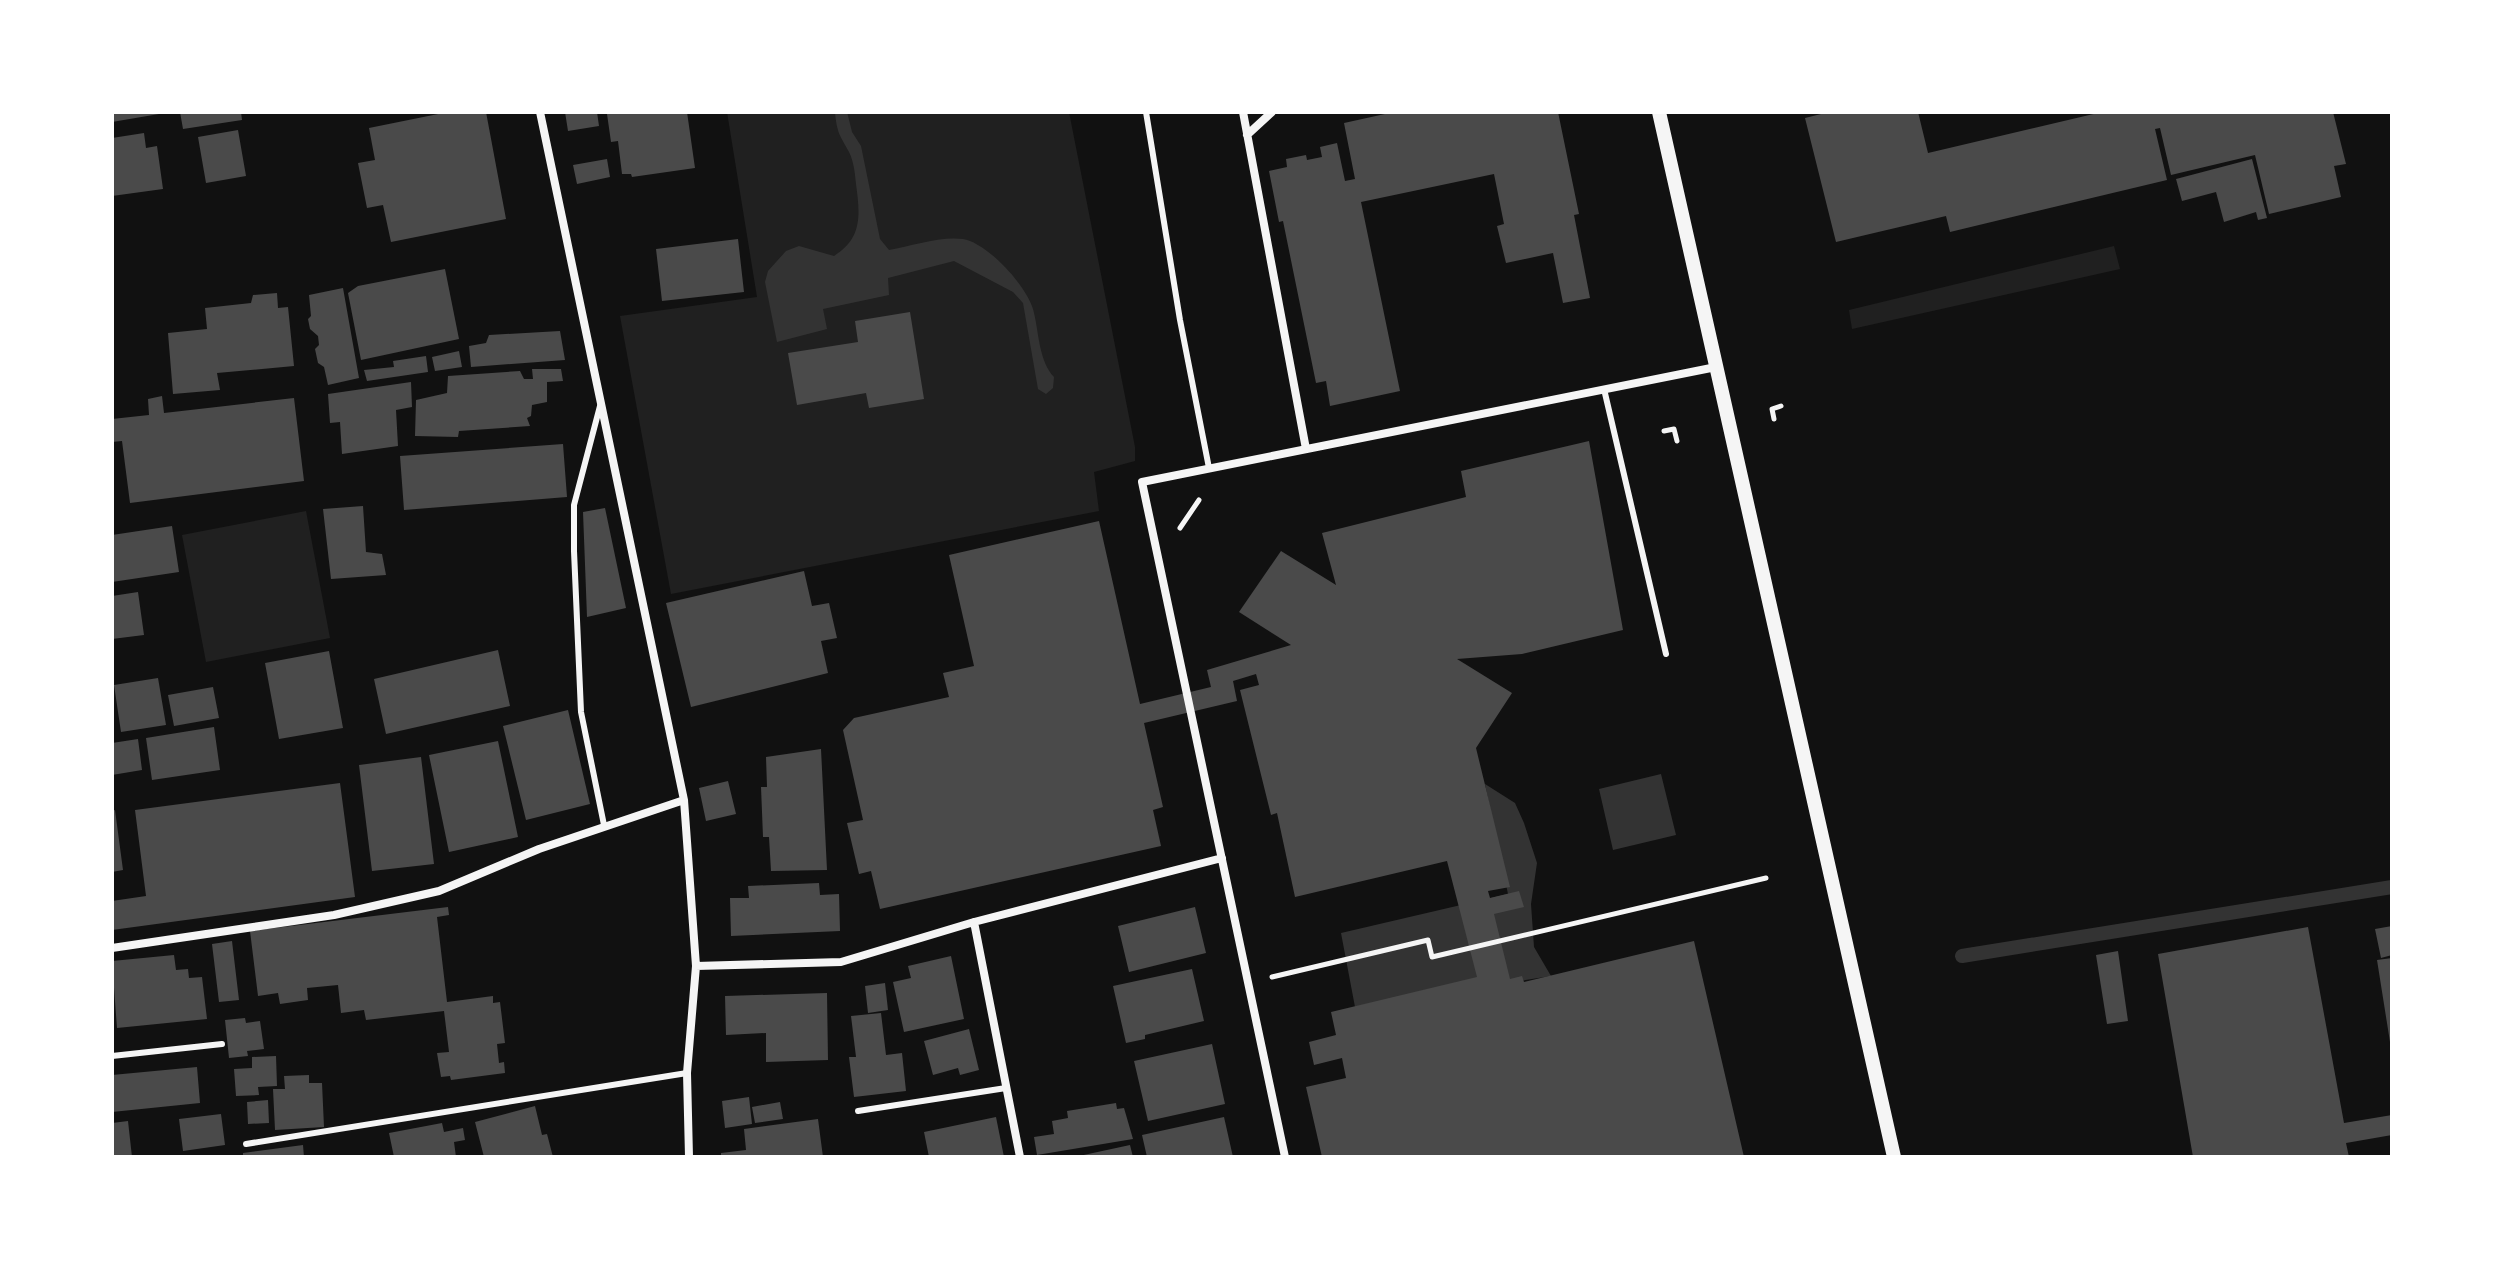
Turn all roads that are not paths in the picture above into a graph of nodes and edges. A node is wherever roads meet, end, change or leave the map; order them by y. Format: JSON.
{"nodes":[{"id":1,"x":540,"y":112,"type":"edge"},
{"id":2,"x":1146,"y":112,"type":"edge"},
{"id":3,"x":1243,"y":112,"type":"edge"},
{"id":4,"x":1272,"y":112,"type":"edge"},
{"id":5,"x":1659,"y":112,"type":"edge"},
{"id":6,"x":1247,"y":135,"type":"junction"},
{"id":7,"x":1716,"y":367,"type":"junction"},
{"id":8,"x":1604,"y":389,"type":"junction"},
{"id":9,"x":600,"y":404,"type":"junction"},
{"id":10,"x":1306,"y":449,"type":"junction"},
{"id":11,"x":1209,"y":468,"type":"junction"},
{"id":12,"x":1666,"y":654,"type":"dead end"},
{"id":13,"x":684,"y":800,"type":"junction"},
{"id":14,"x":604,"y":825,"type":"junction"},
{"id":15,"x":1222,"y":858,"type":"junction"},
{"id":16,"x":974,"y":922,"type":"junction"},
{"id":17,"x":112,"y":948,"type":"edge"},
{"id":18,"x":696,"y":966,"type":"junction"},
{"id":19,"x":222,"y":1044,"type":"dead end"},
{"id":20,"x":112,"y":1056,"type":"edge"},
{"id":21,"x":687,"y":1073,"type":"junction"},
{"id":22,"x":1006,"y":1088,"type":"junction"},
{"id":23,"x":858,"y":1111,"type":"dead end"},
{"id":24,"x":246,"y":1144,"type":"dead end"},
{"id":25,"x":689,"y":1157,"type":"edge"},
{"id":26,"x":1020,"y":1157,"type":"edge"},
{"id":27,"x":1285,"y":1157,"type":"edge"},
{"id":28,"x":1894,"y":1157,"type":"edge"}],
"edges":[{"from":1,"to":9,"type":"street"},
{"from":2,"to":11,"type":"lane"},
{"from":3,"to":6,"type":"street"},
{"from":4,"to":6,"type":"street"},
{"from":5,"to":7,"type":"street"},
{"from":6,"to":10,"type":"street"},
{"from":7,"to":8,"type":"street"},
{"from":7,"to":28,"type":"street"},
{"from":8,"to":10,"type":"street"},
{"from":8,"to":12,"type":"lane"},
{"from":9,"to":13,"type":"street"},
{"from":9,"to":14,"type":"lane"},
{"from":10,"to":11,"type":"street"},
{"from":11,"to":15,"type":"street"},
{"from":13,"to":14,"type":"street"},
{"from":13,"to":18,"type":"street"},
{"from":14,"to":17,"type":"street"},
{"from":15,"to":16,"type":"street"},
{"from":15,"to":27,"type":"street"},
{"from":16,"to":18,"type":"street"},
{"from":16,"to":22,"type":"street"},
{"from":18,"to":21,"type":"street"},
{"from":19,"to":20,"type":"lane"},
{"from":21,"to":24,"type":"lane"},
{"from":21,"to":25,"type":"street"},
{"from":22,"to":23,"type":"lane"},
{"from":22,"to":26,"type":"street"}]}
